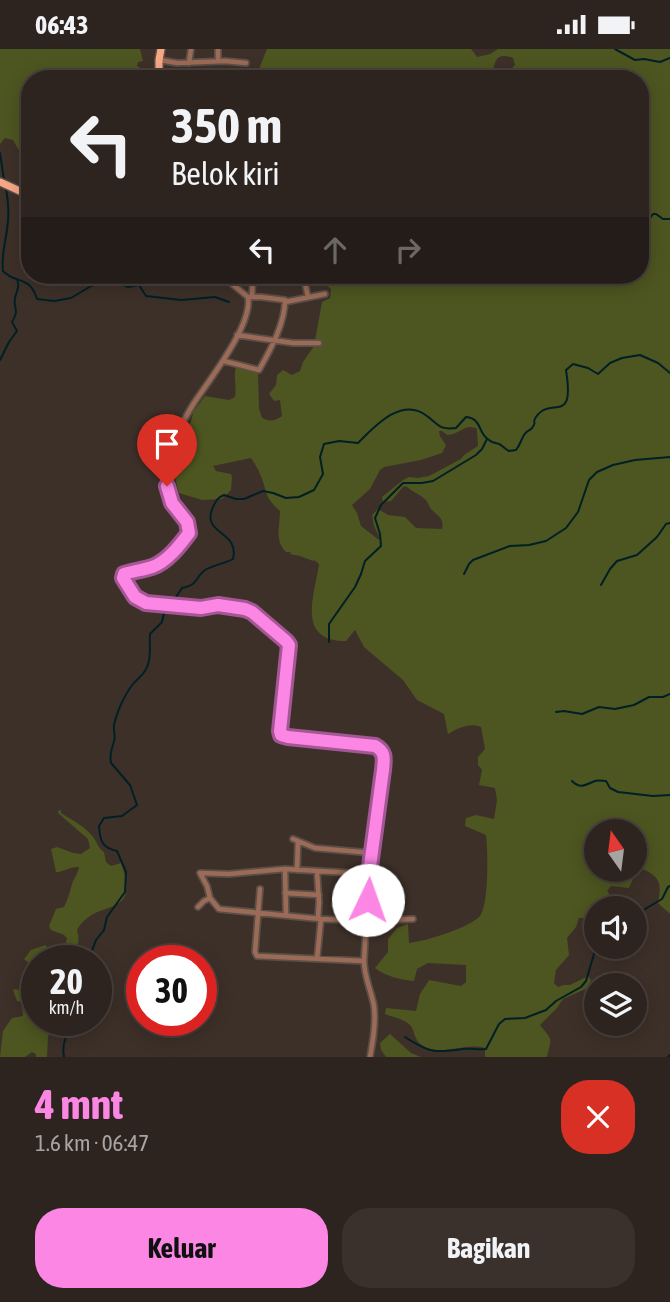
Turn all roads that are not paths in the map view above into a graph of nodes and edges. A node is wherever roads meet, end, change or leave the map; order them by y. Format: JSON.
{"nodes":[{"id":1,"x":161,"y":49,"type":"edge"},
{"id":2,"x":191,"y":49,"type":"edge"},
{"id":3,"x":218,"y":49,"type":"edge"},
{"id":4,"x":159,"y":60,"type":"junction"},
{"id":5,"x":218,"y":61,"type":"junction"},
{"id":6,"x":189,"y":63,"type":"junction"},
{"id":7,"x":246,"y":63,"type":"dead end"},
{"id":8,"x":159,"y":70,"type":"edge"},
{"id":9,"x":0,"y":182,"type":"edge"},
{"id":10,"x":21,"y":192,"type":"edge"},
{"id":11,"x":233,"y":284,"type":"edge"},
{"id":12,"x":252,"y":284,"type":"edge"},
{"id":13,"x":305,"y":284,"type":"edge"},
{"id":14,"x":325,"y":294,"type":"dead end"},
{"id":15,"x":250,"y":297,"type":"junction"},
{"id":16,"x":308,"y":297,"type":"junction"},
{"id":17,"x":285,"y":302,"type":"junction"},
{"id":18,"x":237,"y":335,"type":"junction"},
{"id":19,"x":274,"y":340,"type":"junction"},
{"id":20,"x":319,"y":343,"type":"dead end"},
{"id":21,"x":224,"y":361,"type":"junction"},
{"id":22,"x":372,"y":853,"type":"junction"},
{"id":23,"x":285,"y":869,"type":"junction"},
{"id":24,"x":297,"y":870,"type":"junction"},
{"id":25,"x":317,"y":872,"type":"junction"},
{"id":26,"x":369,"y":874,"type":"junction"},
{"id":27,"x":260,"y":889,"type":"dead end"},
{"id":28,"x":285,"y":893,"type":"junction"},
{"id":29,"x":319,"y":895,"type":"junction"},
{"id":30,"x":210,"y":898,"type":"junction"},
{"id":31,"x":198,"y":907,"type":"dead end"},
{"id":32,"x":258,"y":913,"type":"junction"},
{"id":33,"x":286,"y":915,"type":"junction"},
{"id":34,"x":319,"y":919,"type":"junction"},
{"id":35,"x":413,"y":919,"type":"dead end"},
{"id":36,"x":366,"y":921,"type":"junction"},
{"id":37,"x":317,"y":959,"type":"junction"},
{"id":38,"x":364,"y":961,"type":"junction"},
{"id":39,"x":370,"y":1057,"type":"edge"}],
"edges":[{"from":1,"to":4,"type":"main road"},
{"from":2,"to":6,"type":"street"},
{"from":3,"to":5,"type":"street"},
{"from":4,"to":6,"type":"street"},
{"from":4,"to":8,"type":"main road"},
{"from":5,"to":6,"type":"street"},
{"from":5,"to":7,"type":"street"},
{"from":9,"to":10,"type":"main road"},
{"from":11,"to":15,"type":"street"},
{"from":12,"to":15,"type":"street"},
{"from":13,"to":16,"type":"street"},
{"from":14,"to":16,"type":"street"},
{"from":15,"to":17,"type":"street"},
{"from":15,"to":18,"type":"street"},
{"from":16,"to":17,"type":"street"},
{"from":17,"to":19,"type":"street"},
{"from":18,"to":19,"type":"street"},
{"from":18,"to":21,"type":"street"},
{"from":19,"to":20,"type":"street"},
{"from":19,"to":21,"type":"street"},
{"from":21,"to":22,"type":"street"},
{"from":22,"to":24,"type":"street"},
{"from":22,"to":26,"type":"street"},
{"from":23,"to":24,"type":"street"},
{"from":23,"to":28,"type":"street"},
{"from":23,"to":30,"type":"street"},
{"from":24,"to":25,"type":"street"},
{"from":25,"to":26,"type":"street"},
{"from":25,"to":29,"type":"street"},
{"from":26,"to":36,"type":"street"},
{"from":27,"to":32,"type":"street"},
{"from":28,"to":29,"type":"street"},
{"from":28,"to":33,"type":"street"},
{"from":29,"to":34,"type":"street"},
{"from":30,"to":31,"type":"street"},
{"from":30,"to":32,"type":"street"},
{"from":32,"to":33,"type":"street"},
{"from":32,"to":37,"type":"street"},
{"from":33,"to":34,"type":"street"},
{"from":34,"to":36,"type":"street"},
{"from":34,"to":37,"type":"street"},
{"from":35,"to":36,"type":"street"},
{"from":36,"to":38,"type":"street"},
{"from":37,"to":38,"type":"street"},
{"from":38,"to":39,"type":"street"}]}
